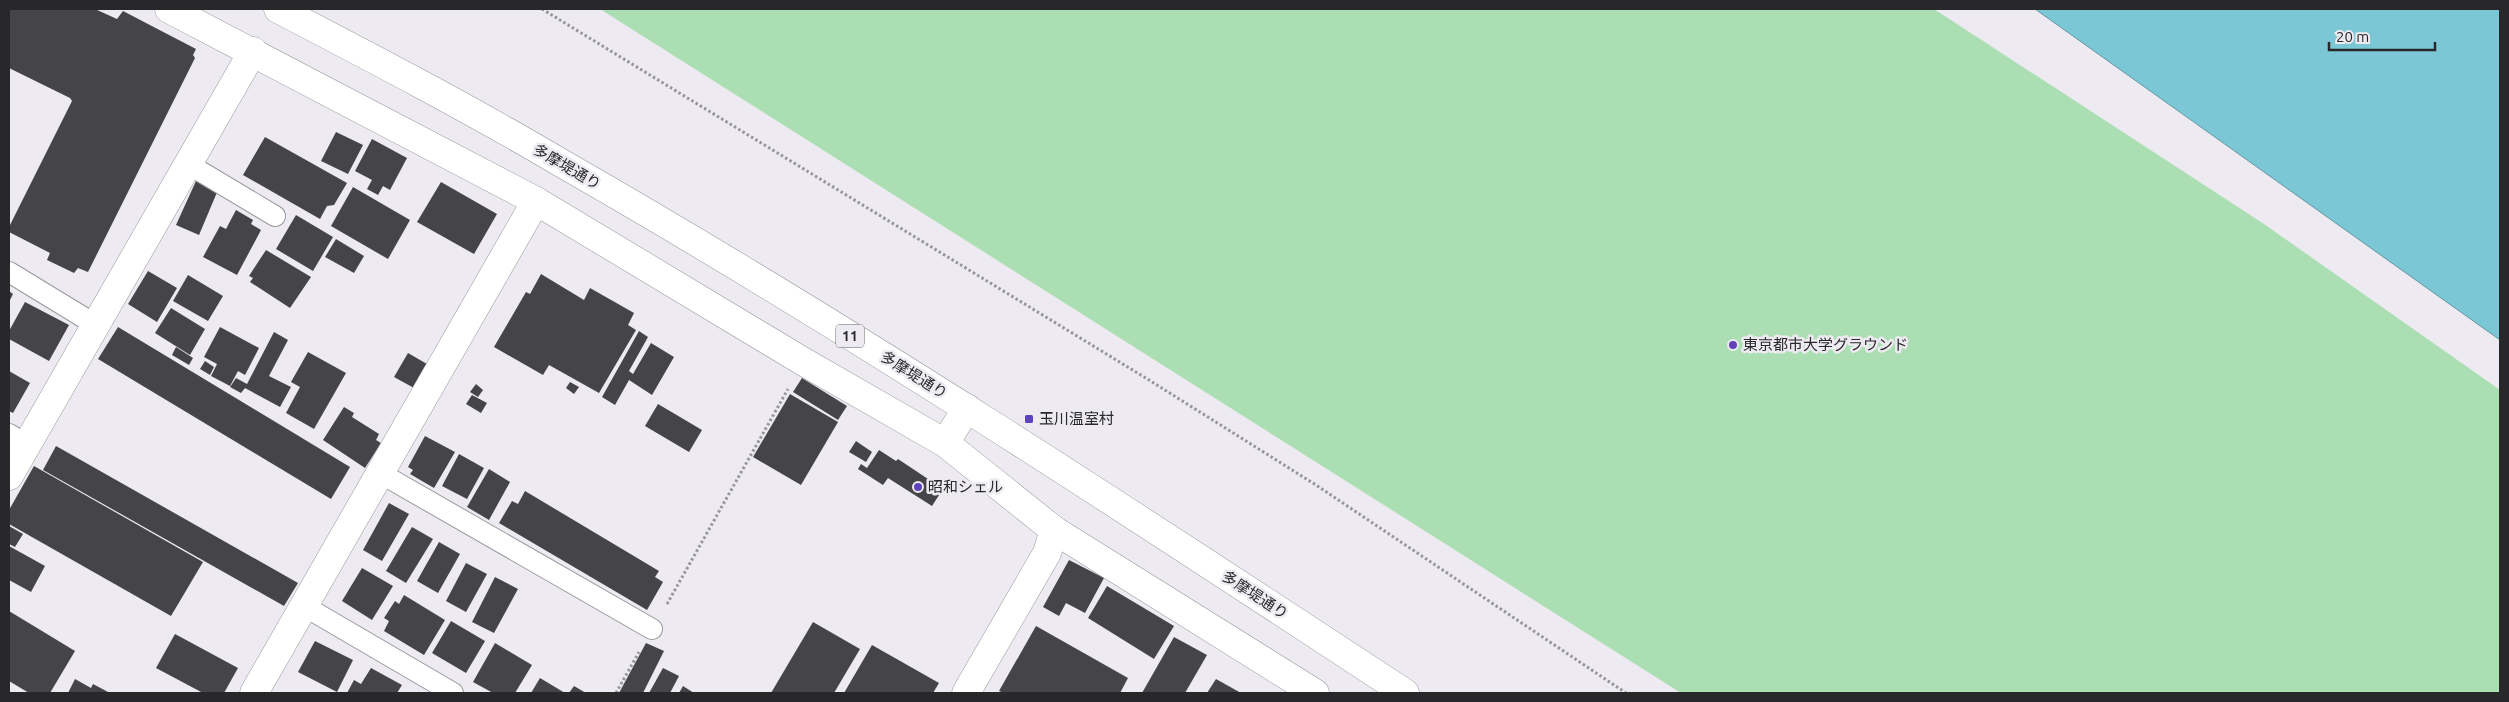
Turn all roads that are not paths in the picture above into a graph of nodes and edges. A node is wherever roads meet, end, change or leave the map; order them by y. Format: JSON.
{"nodes":[{"id":1,"x":169,"y":9,"type":"edge"},
{"id":2,"x":278,"y":9,"type":"edge"},
{"id":3,"x":253,"y":51,"type":"junction"},
{"id":4,"x":188,"y":164,"type":"junction"},
{"id":5,"x":536,"y":201,"type":"junction"},
{"id":6,"x":275,"y":216,"type":"dead end"},
{"id":7,"x":9,"y":272,"type":"edge"},
{"id":8,"x":96,"y":325,"type":"junction"},
{"id":9,"x":967,"y":408,"type":"junction"},
{"id":10,"x":18,"y":439,"type":"edge"},
{"id":11,"x":945,"y":443,"type":"junction"},
{"id":12,"x":380,"y":473,"type":"junction"},
{"id":13,"x":9,"y":476,"type":"edge"},
{"id":14,"x":1054,"y":530,"type":"junction"},
{"id":15,"x":304,"y":606,"type":"junction"},
{"id":16,"x":652,"y":629,"type":"road end"},
{"id":17,"x":254,"y":693,"type":"edge"},
{"id":18,"x":453,"y":693,"type":"edge"},
{"id":19,"x":966,"y":693,"type":"edge"},
{"id":20,"x":1315,"y":693,"type":"edge"},
{"id":21,"x":1405,"y":693,"type":"edge"}],
"edges":[{"from":1,"to":3,"type":"street"},
{"from":2,"to":9,"type":"street","name":"多摩堤通り","number":"11"},
{"from":3,"to":4,"type":"street"},
{"from":3,"to":5,"type":"street"},
{"from":4,"to":6,"type":"lane"},
{"from":4,"to":8,"type":"street"},
{"from":5,"to":11,"type":"street"},
{"from":5,"to":12,"type":"street"},
{"from":7,"to":8,"type":"lane"},
{"from":8,"to":10,"type":"street"},
{"from":9,"to":11,"type":"street"},
{"from":9,"to":21,"type":"street","name":"多摩堤通り","number":"11"},
{"from":10,"to":13,"type":"street"},
{"from":11,"to":14,"type":"street"},
{"from":12,"to":15,"type":"street"},
{"from":12,"to":16,"type":"lane"},
{"from":14,"to":19,"type":"street"},
{"from":14,"to":20,"type":"street"},
{"from":15,"to":17,"type":"street"},
{"from":15,"to":18,"type":"lane"}]}
